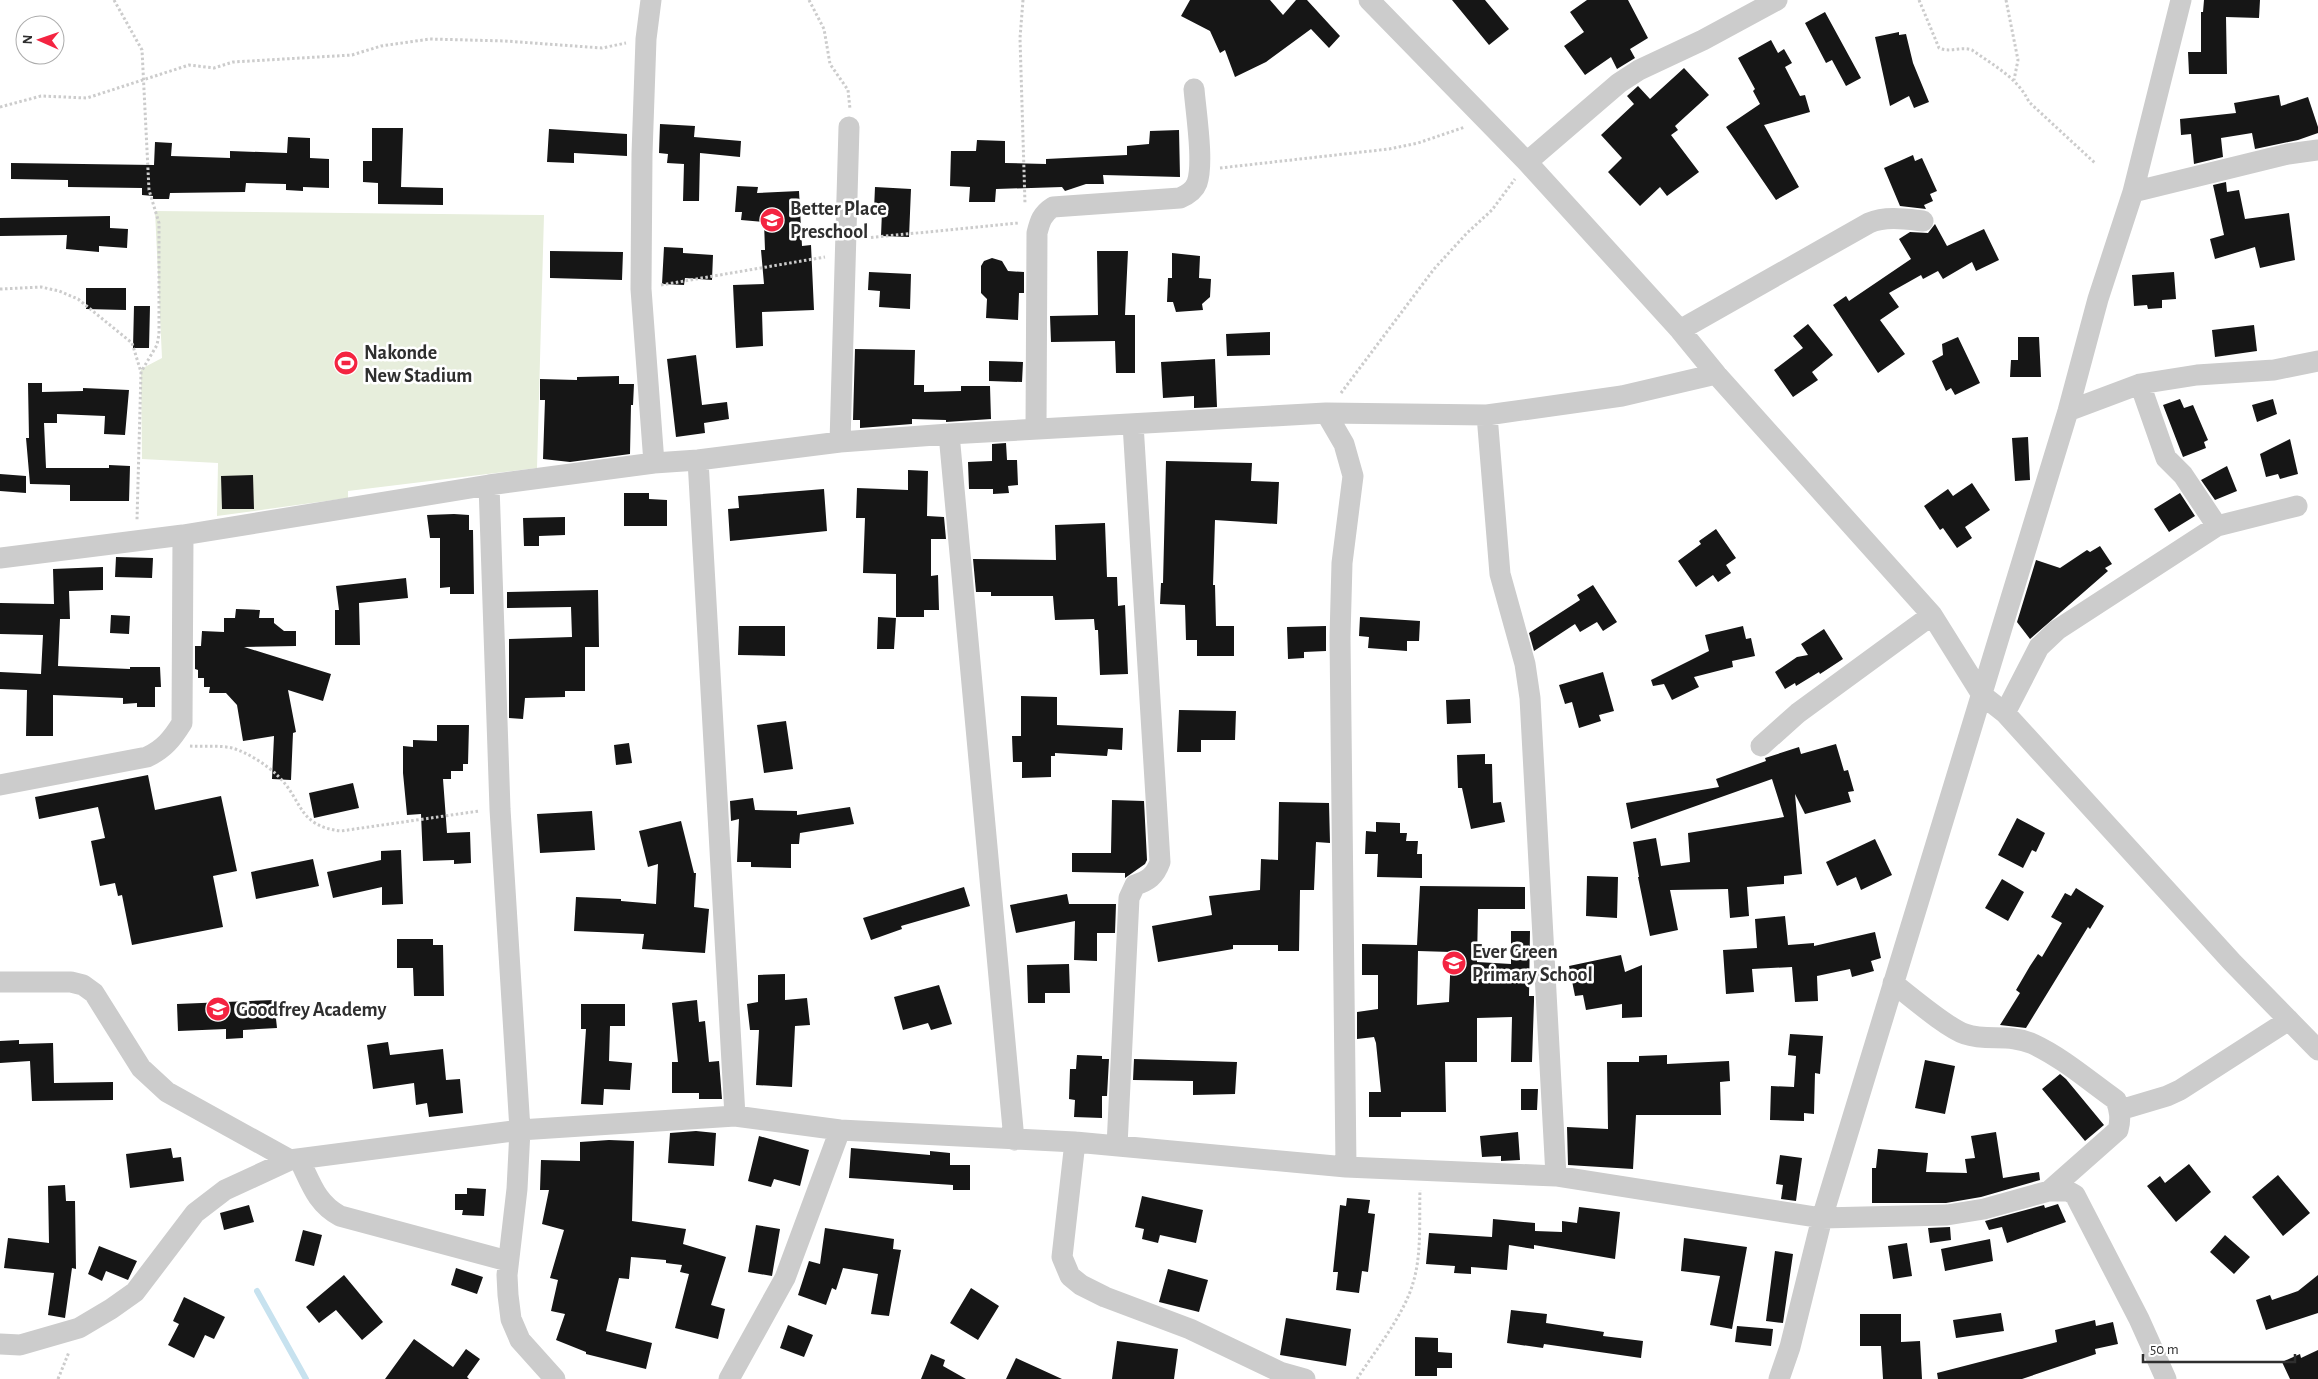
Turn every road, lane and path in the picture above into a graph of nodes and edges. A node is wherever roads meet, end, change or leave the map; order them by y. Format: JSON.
{"nodes":[{"id":1,"x":114,"y":0,"type":"edge"},
{"id":2,"x":651,"y":0,"type":"edge"},
{"id":3,"x":809,"y":0,"type":"edge"},
{"id":4,"x":1023,"y":0,"type":"edge"},
{"id":5,"x":1369,"y":0,"type":"edge"},
{"id":6,"x":1777,"y":0,"type":"edge"},
{"id":7,"x":1919,"y":0,"type":"edge"},
{"id":8,"x":2006,"y":0,"type":"edge"},
{"id":9,"x":2181,"y":0,"type":"edge"},
{"id":10,"x":646,"y":39,"type":"junction"},
{"id":11,"x":144,"y":80,"type":"junction"},
{"id":12,"x":2014,"y":80,"type":"junction"},
{"id":13,"x":1194,"y":89,"type":"dead end"},
{"id":14,"x":0,"y":107,"type":"edge"},
{"id":15,"x":1486,"y":120,"type":"junction"},
{"id":16,"x":849,"y":127,"type":"joint"},
{"id":17,"x":2318,"y":150,"type":"edge"},
{"id":18,"x":1527,"y":162,"type":"junction"},
{"id":19,"x":2096,"y":164,"type":"dead end"},
{"id":20,"x":1200,"y":170,"type":"junction"},
{"id":21,"x":2133,"y":192,"type":"junction"},
{"id":22,"x":1033,"y":221,"type":"junction"},
{"id":23,"x":1923,"y":221,"type":"dead end"},
{"id":24,"x":846,"y":247,"type":"junction"},
{"id":25,"x":0,"y":288,"type":"edge"},
{"id":26,"x":641,"y":289,"type":"junction"},
{"id":27,"x":1680,"y":330,"type":"junction"},
{"id":28,"x":2318,"y":362,"type":"edge"},
{"id":29,"x":141,"y":372,"type":"junction"},
{"id":30,"x":1716,"y":374,"type":"junction"},
{"id":31,"x":2140,"y":384,"type":"junction"},
{"id":32,"x":2068,"y":411,"type":"junction"},
{"id":33,"x":1326,"y":413,"type":"junction"},
{"id":34,"x":1487,"y":415,"type":"junction"},
{"id":35,"x":1133,"y":424,"type":"junction"},
{"id":36,"x":1036,"y":429,"type":"junction"},
{"id":37,"x":949,"y":434,"type":"junction"},
{"id":38,"x":840,"y":442,"type":"junction"},
{"id":39,"x":698,"y":460,"type":"junction"},
{"id":40,"x":654,"y":463,"type":"junction"},
{"id":41,"x":489,"y":485,"type":"junction"},
{"id":42,"x":2297,"y":506,"type":"dead end"},
{"id":43,"x":2217,"y":526,"type":"junction"},
{"id":44,"x":183,"y":534,"type":"junction"},
{"id":45,"x":136,"y":541,"type":"junction"},
{"id":46,"x":0,"y":558,"type":"edge"},
{"id":47,"x":1932,"y":616,"type":"junction"},
{"id":48,"x":1982,"y":695,"type":"junction"},
{"id":49,"x":2005,"y":713,"type":"junction"},
{"id":50,"x":167,"y":745,"type":"junction"},
{"id":51,"x":1761,"y":746,"type":"dead end"},
{"id":52,"x":0,"y":785,"type":"edge"},
{"id":53,"x":500,"y":808,"type":"junction"},
{"id":54,"x":0,"y":982,"type":"edge"},
{"id":55,"x":1893,"y":983,"type":"junction"},
{"id":56,"x":2288,"y":1020,"type":"junction"},
{"id":57,"x":2318,"y":1050,"type":"edge"},
{"id":58,"x":2120,"y":1110,"type":"junction"},
{"id":59,"x":735,"y":1116,"type":"junction"},
{"id":60,"x":520,"y":1130,"type":"junction"},
{"id":61,"x":840,"y":1130,"type":"junction"},
{"id":62,"x":1014,"y":1140,"type":"junction"},
{"id":63,"x":1075,"y":1142,"type":"junction"},
{"id":64,"x":1118,"y":1146,"type":"junction"},
{"id":65,"x":295,"y":1160,"type":"junction"},
{"id":66,"x":1346,"y":1167,"type":"junction"},
{"id":67,"x":1421,"y":1170,"type":"junction"},
{"id":68,"x":1556,"y":1176,"type":"junction"},
{"id":69,"x":2049,"y":1191,"type":"junction"},
{"id":70,"x":1822,"y":1218,"type":"junction"},
{"id":71,"x":508,"y":1262,"type":"junction"},
{"id":72,"x":0,"y":1344,"type":"edge"},
{"id":73,"x":555,"y":1379,"type":"edge"},
{"id":74,"x":730,"y":1379,"type":"edge"},
{"id":75,"x":1306,"y":1379,"type":"edge"},
{"id":76,"x":1357,"y":1379,"type":"edge"},
{"id":77,"x":1779,"y":1379,"type":"edge"},
{"id":78,"x":2166,"y":1379,"type":"edge"}],
"edges":[{"from":1,"to":11,"type":"path"},
{"from":2,"to":10,"type":"street"},
{"from":3,"to":16,"type":"path"},
{"from":4,"to":22,"type":"path"},
{"from":5,"to":15,"type":"street"},
{"from":6,"to":18,"type":"street"},
{"from":7,"to":12,"type":"path"},
{"from":8,"to":12,"type":"path"},
{"from":9,"to":21,"type":"street"},
{"from":10,"to":11,"type":"path"},
{"from":10,"to":26,"type":"street"},
{"from":11,"to":14,"type":"path"},
{"from":11,"to":29,"type":"path"},
{"from":12,"to":19,"type":"path"},
{"from":13,"to":20,"type":"street"},
{"from":15,"to":18,"type":"street"},
{"from":15,"to":20,"type":"path"},
{"from":16,"to":24,"type":"street"},
{"from":17,"to":21,"type":"street"},
{"from":18,"to":27,"type":"street"},
{"from":18,"to":33,"type":"path"},
{"from":20,"to":22,"type":"street"},
{"from":21,"to":32,"type":"street"},
{"from":22,"to":24,"type":"path"},
{"from":22,"to":36,"type":"street"},
{"from":23,"to":27,"type":"street"},
{"from":24,"to":26,"type":"path"},
{"from":24,"to":38,"type":"street"},
{"from":25,"to":29,"type":"path"},
{"from":26,"to":40,"type":"street"},
{"from":27,"to":30,"type":"street"},
{"from":28,"to":31,"type":"street"},
{"from":29,"to":45,"type":"path"},
{"from":30,"to":34,"type":"street"},
{"from":30,"to":47,"type":"street"},
{"from":31,"to":32,"type":"street"},
{"from":31,"to":43,"type":"street"},
{"from":32,"to":48,"type":"street"},
{"from":33,"to":34,"type":"street"},
{"from":33,"to":35,"type":"street"},
{"from":33,"to":66,"type":"street"},
{"from":34,"to":68,"type":"street"},
{"from":35,"to":36,"type":"street"},
{"from":35,"to":64,"type":"street"},
{"from":36,"to":37,"type":"street"},
{"from":37,"to":38,"type":"street"},
{"from":37,"to":62,"type":"street"},
{"from":38,"to":39,"type":"street"},
{"from":39,"to":40,"type":"street"},
{"from":39,"to":59,"type":"street"},
{"from":40,"to":41,"type":"street"},
{"from":41,"to":44,"type":"street"},
{"from":41,"to":53,"type":"street"},
{"from":42,"to":43,"type":"street"},
{"from":43,"to":49,"type":"street"},
{"from":44,"to":45,"type":"street"},
{"from":44,"to":50,"type":"street"},
{"from":45,"to":46,"type":"street"},
{"from":47,"to":48,"type":"street"},
{"from":47,"to":51,"type":"street"},
{"from":48,"to":49,"type":"street"},
{"from":48,"to":55,"type":"street"},
{"from":49,"to":56,"type":"street"},
{"from":50,"to":52,"type":"street"},
{"from":50,"to":53,"type":"path"},
{"from":53,"to":60,"type":"street"},
{"from":54,"to":65,"type":"street"},
{"from":55,"to":58,"type":"street"},
{"from":55,"to":70,"type":"street"},
{"from":56,"to":57,"type":"street"},
{"from":56,"to":58,"type":"street"},
{"from":58,"to":69,"type":"street"},
{"from":59,"to":60,"type":"street"},
{"from":59,"to":61,"type":"street"},
{"from":60,"to":65,"type":"street"},
{"from":60,"to":71,"type":"street"},
{"from":61,"to":62,"type":"street"},
{"from":61,"to":74,"type":"street"},
{"from":62,"to":63,"type":"street"},
{"from":63,"to":64,"type":"street"},
{"from":63,"to":75,"type":"street"},
{"from":64,"to":66,"type":"street"},
{"from":65,"to":71,"type":"street"},
{"from":65,"to":72,"type":"street"},
{"from":66,"to":67,"type":"street"},
{"from":67,"to":68,"type":"street"},
{"from":67,"to":76,"type":"path"},
{"from":68,"to":70,"type":"street"},
{"from":69,"to":70,"type":"street"},
{"from":69,"to":78,"type":"street"},
{"from":70,"to":77,"type":"street"},
{"from":71,"to":73,"type":"street"}]}
